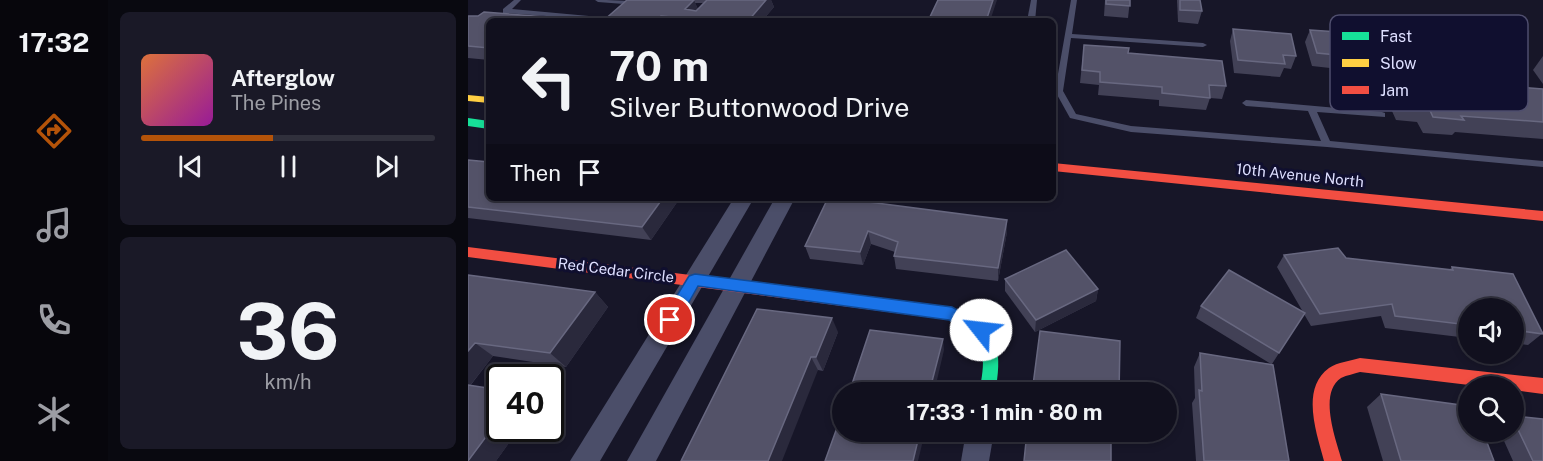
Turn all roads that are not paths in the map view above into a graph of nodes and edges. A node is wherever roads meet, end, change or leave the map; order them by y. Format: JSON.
{"nodes":[{"id":1,"x":518,"y":0,"type":"edge"},
{"id":2,"x":598,"y":0,"type":"edge"},
{"id":3,"x":610,"y":0,"type":"edge"},
{"id":4,"x":1035,"y":0,"type":"edge"},
{"id":5,"x":1074,"y":0,"type":"edge"},
{"id":6,"x":632,"y":3,"type":"junction"},
{"id":7,"x":644,"y":3,"type":"edge"},
{"id":8,"x":589,"y":18,"type":"edge"},
{"id":9,"x":615,"y":18,"type":"edge"},
{"id":10,"x":1031,"y":18,"type":"edge"},
{"id":11,"x":1068,"y":36,"type":"junction"},
{"id":12,"x":1203,"y":45,"type":"dead end"},
{"id":13,"x":1056,"y":51,"type":"edge"},
{"id":14,"x":1065,"y":52,"type":"junction"},
{"id":15,"x":468,"y":98,"type":"edge"},
{"id":16,"x":486,"y":100,"type":"edge"},
{"id":17,"x":1245,"y":103,"type":"dead end"},
{"id":18,"x":1312,"y":110,"type":"junction"},
{"id":19,"x":1382,"y":115,"type":"dead end"},
{"id":20,"x":468,"y":122,"type":"edge"},
{"id":21,"x":486,"y":124,"type":"edge"},
{"id":22,"x":1327,"y":144,"type":"junction"},
{"id":23,"x":1543,"y":164,"type":"edge"},
{"id":24,"x":1056,"y":167,"type":"edge"},
{"id":25,"x":742,"y":201,"type":"edge"},
{"id":26,"x":783,"y":201,"type":"edge"},
{"id":27,"x":1543,"y":216,"type":"edge"},
{"id":28,"x":468,"y":252,"type":"edge"},
{"id":29,"x":695,"y":280,"type":"junction"},
{"id":30,"x":738,"y":285,"type":"junction"},
{"id":31,"x":989,"y":382,"type":"edge"},
{"id":32,"x":1543,"y":386,"type":"edge"},
{"id":33,"x":978,"y":442,"type":"edge"},
{"id":34,"x":584,"y":461,"type":"edge"},
{"id":35,"x":641,"y":461,"type":"edge"},
{"id":36,"x":975,"y":461,"type":"edge"},
{"id":37,"x":1333,"y":461,"type":"edge"}],
"edges":[{"from":1,"to":8,"type":"lane"},
{"from":2,"to":3,"type":"lane"},
{"from":3,"to":6,"type":"lane"},
{"from":4,"to":10,"type":"lane"},
{"from":5,"to":11,"type":"lane"},
{"from":6,"to":7,"type":"lane"},
{"from":6,"to":9,"type":"lane"},
{"from":11,"to":12,"type":"lane"},
{"from":11,"to":14,"type":"lane"},
{"from":13,"to":14,"type":"lane"},
{"from":14,"to":22,"type":"lane"},
{"from":15,"to":16,"type":"street"},
{"from":17,"to":18,"type":"lane"},
{"from":18,"to":19,"type":"lane"},
{"from":18,"to":22,"type":"lane"},
{"from":20,"to":21,"type":"street"},
{"from":22,"to":23,"type":"lane"},
{"from":24,"to":27,"type":"street","name":"10th Avenue North"},
{"from":25,"to":29,"type":"street"},
{"from":26,"to":30,"type":"street"},
{"from":28,"to":29,"type":"street","name":"Red Cedar Circle"},
{"from":29,"to":30,"type":"street","name":"Red Cedar Circle"},
{"from":29,"to":34,"type":"street"},
{"from":30,"to":31,"type":"street","name":"Red Cedar Circle"},
{"from":30,"to":35,"type":"street"},
{"from":32,"to":37,"type":"street"},
{"from":33,"to":36,"type":"street"}]}
